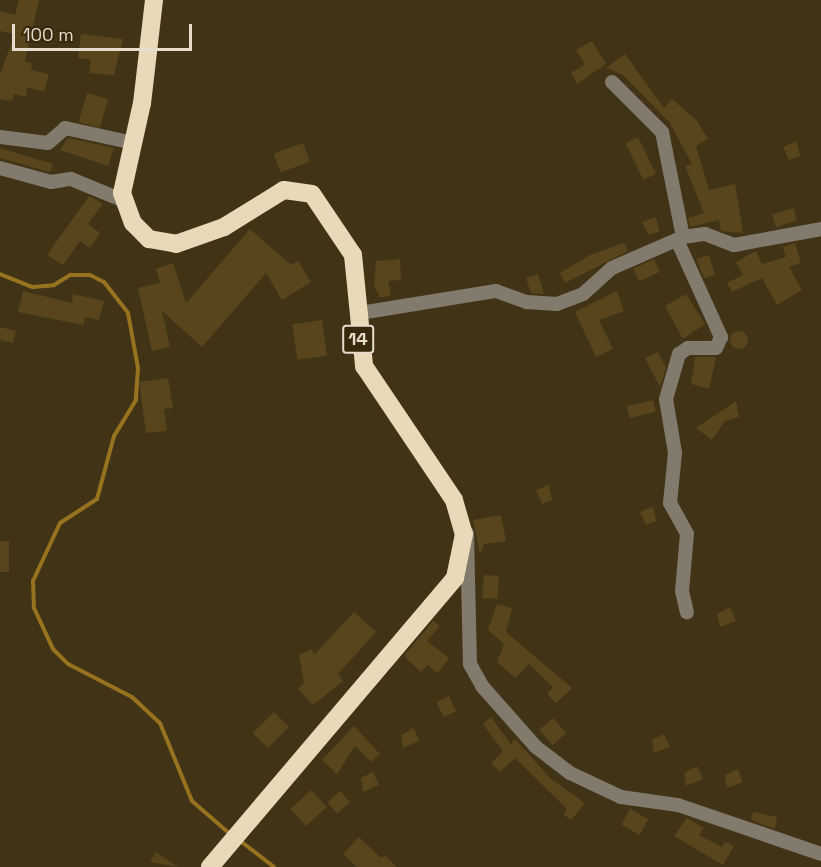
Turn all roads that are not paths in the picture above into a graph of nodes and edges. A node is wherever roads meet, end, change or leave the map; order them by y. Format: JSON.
{"nodes":[{"id":1,"x":154,"y":0,"type":"edge"},
{"id":2,"x":612,"y":82,"type":"dead end"},
{"id":3,"x":0,"y":137,"type":"edge"},
{"id":4,"x":133,"y":143,"type":"junction"},
{"id":5,"x":0,"y":168,"type":"edge"},
{"id":6,"x":125,"y":201,"type":"junction"},
{"id":7,"x":821,"y":229,"type":"edge"},
{"id":8,"x":680,"y":238,"type":"junction"},
{"id":9,"x":360,"y":313,"type":"junction"},
{"id":10,"x":461,"y":517,"type":"junction"},
{"id":11,"x":687,"y":612,"type":"dead end"},
{"id":12,"x":821,"y":854,"type":"edge"},
{"id":13,"x":210,"y":867,"type":"edge"}],
"edges":[{"from":1,"to":4,"type":"highway"},
{"from":2,"to":8,"type":"street"},
{"from":3,"to":4,"type":"street"},
{"from":4,"to":6,"type":"highway"},
{"from":5,"to":6,"type":"street"},
{"from":6,"to":9,"type":"highway","number":"14"},
{"from":7,"to":8,"type":"street"},
{"from":8,"to":9,"type":"street"},
{"from":8,"to":11,"type":"street"},
{"from":9,"to":10,"type":"highway","number":"14"},
{"from":10,"to":12,"type":"street"},
{"from":10,"to":13,"type":"highway","number":"14"}]}
